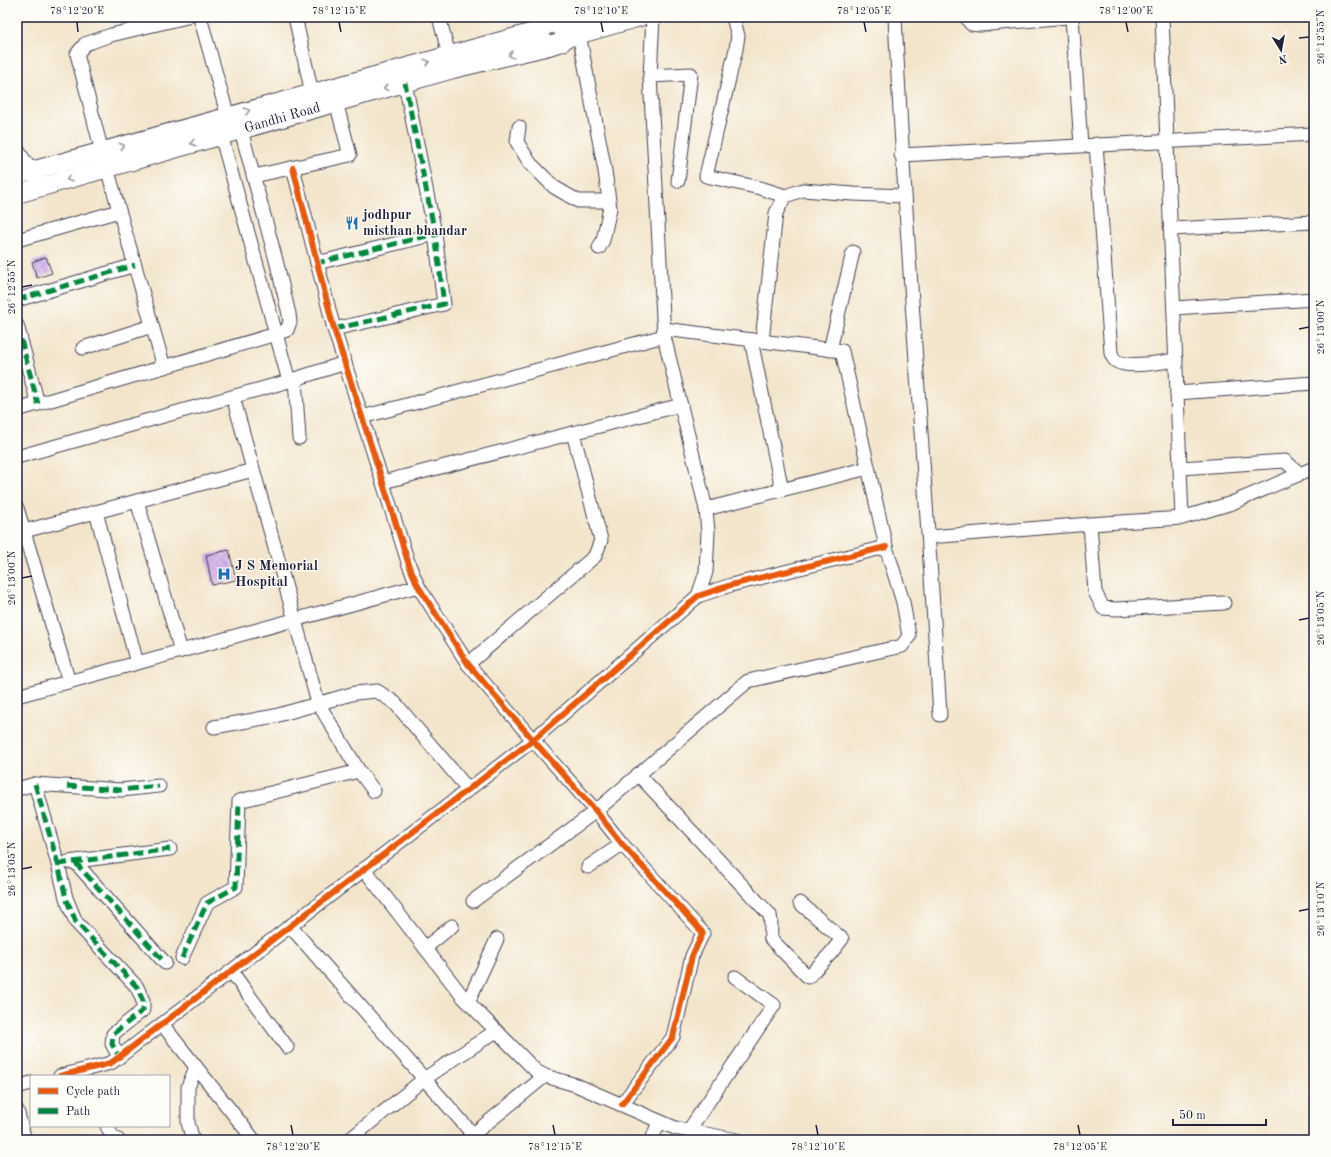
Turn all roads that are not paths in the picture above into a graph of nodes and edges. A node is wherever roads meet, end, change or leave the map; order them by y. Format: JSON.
{"nodes":[{"id":1,"x":187,"y":17,"type":"edge"},
{"id":2,"x":200,"y":17,"type":"edge"},
{"id":3,"x":295,"y":17,"type":"edge"},
{"id":4,"x":440,"y":17,"type":"edge"},
{"id":5,"x":592,"y":17,"type":"edge"},
{"id":6,"x":640,"y":17,"type":"edge"},
{"id":7,"x":653,"y":17,"type":"edge"},
{"id":8,"x":733,"y":17,"type":"edge"},
{"id":9,"x":895,"y":17,"type":"edge"},
{"id":10,"x":966,"y":17,"type":"edge"},
{"id":11,"x":1067,"y":17,"type":"edge"},
{"id":12,"x":1072,"y":17,"type":"edge"},
{"id":13,"x":1162,"y":17,"type":"edge"},
{"id":14,"x":555,"y":31,"type":"edge"},
{"id":15,"x":449,"y":55,"type":"junction"},
{"id":16,"x":650,"y":76,"type":"junction"},
{"id":17,"x":405,"y":82,"type":"junction"},
{"id":18,"x":312,"y":93,"type":"junction"},
{"id":19,"x":336,"y":102,"type":"junction"},
{"id":20,"x":228,"y":117,"type":"junction"},
{"id":21,"x":519,"y":127,"type":"dead end"},
{"id":22,"x":241,"y":130,"type":"junction"},
{"id":23,"x":1314,"y":134,"type":"edge"},
{"id":24,"x":221,"y":135,"type":"junction"},
{"id":25,"x":1167,"y":140,"type":"junction"},
{"id":26,"x":1096,"y":144,"type":"junction"},
{"id":27,"x":1081,"y":145,"type":"junction"},
{"id":28,"x":17,"y":149,"type":"edge"},
{"id":29,"x":901,"y":155,"type":"junction"},
{"id":30,"x":104,"y":160,"type":"junction"},
{"id":31,"x":293,"y":168,"type":"junction"},
{"id":32,"x":24,"y":173,"type":"edge"},
{"id":33,"x":254,"y":176,"type":"junction"},
{"id":34,"x":678,"y":181,"type":"dead end"},
{"id":35,"x":42,"y":187,"type":"junction"},
{"id":36,"x":17,"y":194,"type":"edge"},
{"id":37,"x":785,"y":196,"type":"junction"},
{"id":38,"x":904,"y":196,"type":"junction"},
{"id":39,"x":609,"y":201,"type":"junction"},
{"id":40,"x":119,"y":211,"type":"junction"},
{"id":41,"x":1314,"y":222,"type":"edge"},
{"id":42,"x":1171,"y":229,"type":"junction"},
{"id":43,"x":435,"y":234,"type":"junction"},
{"id":44,"x":17,"y":240,"type":"edge"},
{"id":45,"x":599,"y":248,"type":"dead end"},
{"id":46,"x":853,"y":252,"type":"dead end"},
{"id":47,"x":317,"y":263,"type":"junction"},
{"id":48,"x":135,"y":265,"type":"junction"},
{"id":49,"x":1314,"y":299,"type":"edge"},
{"id":50,"x":17,"y":300,"type":"edge"},
{"id":51,"x":1174,"y":308,"type":"junction"},
{"id":52,"x":17,"y":325,"type":"edge"},
{"id":53,"x":152,"y":326,"type":"junction"},
{"id":54,"x":334,"y":329,"type":"junction"},
{"id":55,"x":664,"y":332,"type":"junction"},
{"id":56,"x":276,"y":334,"type":"junction"},
{"id":57,"x":756,"y":340,"type":"junction"},
{"id":58,"x":83,"y":348,"type":"dead end"},
{"id":59,"x":830,"y":350,"type":"junction"},
{"id":60,"x":1176,"y":360,"type":"junction"},
{"id":61,"x":345,"y":363,"type":"junction"},
{"id":62,"x":164,"y":367,"type":"junction"},
{"id":63,"x":292,"y":380,"type":"junction"},
{"id":64,"x":1314,"y":383,"type":"edge"},
{"id":65,"x":1177,"y":393,"type":"junction"},
{"id":66,"x":233,"y":397,"type":"junction"},
{"id":67,"x":38,"y":404,"type":"junction"},
{"id":68,"x":681,"y":405,"type":"junction"},
{"id":69,"x":17,"y":410,"type":"edge"},
{"id":70,"x":362,"y":418,"type":"junction"},
{"id":71,"x":573,"y":433,"type":"junction"},
{"id":72,"x":299,"y":438,"type":"dead end"},
{"id":73,"x":17,"y":457,"type":"edge"},
{"id":74,"x":868,"y":468,"type":"junction"},
{"id":75,"x":1181,"y":468,"type":"junction"},
{"id":76,"x":1314,"y":468,"type":"edge"},
{"id":77,"x":253,"y":470,"type":"junction"},
{"id":78,"x":1300,"y":474,"type":"junction"},
{"id":79,"x":383,"y":482,"type":"junction"},
{"id":80,"x":782,"y":490,"type":"junction"},
{"id":81,"x":136,"y":501,"type":"junction"},
{"id":82,"x":17,"y":508,"type":"edge"},
{"id":83,"x":706,"y":509,"type":"junction"},
{"id":84,"x":96,"y":512,"type":"junction"},
{"id":85,"x":1182,"y":518,"type":"junction"},
{"id":86,"x":1090,"y":524,"type":"junction"},
{"id":87,"x":20,"y":532,"type":"edge"},
{"id":88,"x":929,"y":537,"type":"junction"},
{"id":89,"x":886,"y":547,"type":"junction"},
{"id":90,"x":418,"y":586,"type":"junction"},
{"id":91,"x":698,"y":596,"type":"junction"},
{"id":92,"x":1224,"y":603,"type":"dead end"},
{"id":93,"x":295,"y":620,"type":"junction"},
{"id":94,"x":181,"y":651,"type":"junction"},
{"id":95,"x":136,"y":663,"type":"junction"},
{"id":96,"x":468,"y":664,"type":"junction"},
{"id":97,"x":69,"y":682,"type":"junction"},
{"id":98,"x":17,"y":696,"type":"edge"},
{"id":99,"x":318,"y":703,"type":"junction"},
{"id":100,"x":940,"y":715,"type":"dead end"},
{"id":101,"x":214,"y":727,"type":"dead end"},
{"id":102,"x":533,"y":740,"type":"junction"},
{"id":103,"x":359,"y":772,"type":"junction"},
{"id":104,"x":638,"y":774,"type":"junction"},
{"id":105,"x":35,"y":784,"type":"junction"},
{"id":106,"x":159,"y":786,"type":"dead end"},
{"id":107,"x":17,"y":789,"type":"edge"},
{"id":108,"x":468,"y":790,"type":"junction"},
{"id":109,"x":374,"y":791,"type":"dead end"},
{"id":110,"x":596,"y":811,"type":"junction"},
{"id":111,"x":622,"y":844,"type":"junction"},
{"id":112,"x":170,"y":849,"type":"dead end"},
{"id":113,"x":75,"y":862,"type":"junction"},
{"id":114,"x":58,"y":864,"type":"junction"},
{"id":115,"x":588,"y":867,"type":"dead end"},
{"id":116,"x":364,"y":869,"type":"junction"},
{"id":117,"x":473,"y":900,"type":"dead end"},
{"id":118,"x":800,"y":903,"type":"dead end"},
{"id":119,"x":290,"y":926,"type":"junction"},
{"id":120,"x":452,"y":926,"type":"dead end"},
{"id":121,"x":497,"y":939,"type":"dead end"},
{"id":122,"x":425,"y":948,"type":"junction"},
{"id":123,"x":182,"y":958,"type":"dead end"},
{"id":124,"x":165,"y":963,"type":"dead end"},
{"id":125,"x":231,"y":971,"type":"junction"},
{"id":126,"x":736,"y":977,"type":"dead end"},
{"id":127,"x":468,"y":1002,"type":"junction"},
{"id":128,"x":162,"y":1024,"type":"junction"},
{"id":129,"x":496,"y":1030,"type":"junction"},
{"id":130,"x":287,"y":1047,"type":"dead end"},
{"id":131,"x":119,"y":1057,"type":"junction"},
{"id":132,"x":196,"y":1067,"type":"junction"},
{"id":133,"x":80,"y":1074,"type":"edge"},
{"id":134,"x":70,"y":1075,"type":"edge"},
{"id":135,"x":545,"y":1076,"type":"junction"},
{"id":136,"x":424,"y":1079,"type":"junction"},
{"id":137,"x":30,"y":1083,"type":"edge"},
{"id":138,"x":17,"y":1087,"type":"edge"},
{"id":139,"x":622,"y":1104,"type":"junction"},
{"id":140,"x":17,"y":1110,"type":"edge"},
{"id":141,"x":659,"y":1121,"type":"junction"},
{"id":142,"x":108,"y":1127,"type":"edge"},
{"id":143,"x":689,"y":1130,"type":"junction"},
{"id":144,"x":472,"y":1138,"type":"edge"},
{"id":145,"x":25,"y":1140,"type":"edge"},
{"id":146,"x":118,"y":1140,"type":"edge"},
{"id":147,"x":193,"y":1140,"type":"edge"},
{"id":148,"x":254,"y":1140,"type":"edge"},
{"id":149,"x":349,"y":1140,"type":"edge"},
{"id":150,"x":652,"y":1140,"type":"edge"},
{"id":151,"x":737,"y":1140,"type":"edge"}],
"edges":[{"from":1,"to":30,"type":"street"},
{"from":2,"to":20,"type":"street"},
{"from":3,"to":18,"type":"street"},
{"from":4,"to":15,"type":"street"},
{"from":5,"to":14,"type":"main road","name":"Gandhi Road"},
{"from":6,"to":14,"type":"main road","name":"Gandhi Road"},
{"from":7,"to":16,"type":"street"},
{"from":8,"to":37,"type":"street"},
{"from":9,"to":29,"type":"street"},
{"from":10,"to":11,"type":"street"},
{"from":12,"to":27,"type":"street"},
{"from":13,"to":25,"type":"street"},
{"from":14,"to":15,"type":"main road","name":"Gandhi Road"},
{"from":14,"to":17,"type":"main road","name":"Gandhi Road","one_way":true},
{"from":14,"to":39,"type":"street"},
{"from":18,"to":15,"type":"main road","name":"Gandhi Road","one_way":true},
{"from":16,"to":34,"type":"street"},
{"from":16,"to":55,"type":"street"},
{"from":17,"to":19,"type":"main road","name":"Gandhi Road","one_way":true},
{"from":17,"to":43,"type":"street"},
{"from":20,"to":18,"type":"main road","name":"Gandhi Road","one_way":true},
{"from":19,"to":22,"type":"main road","name":"Gandhi Road"},
{"from":19,"to":31,"type":"street"},
{"from":30,"to":20,"type":"main road","name":"Gandhi Road","one_way":true},
{"from":21,"to":39,"type":"street"},
{"from":22,"to":24,"type":"main road","name":"Gandhi Road"},
{"from":22,"to":33,"type":"street"},
{"from":23,"to":25,"type":"street"},
{"from":24,"to":30,"type":"main road","name":"Gandhi Road","one_way":true},
{"from":24,"to":56,"type":"street"},
{"from":25,"to":26,"type":"street"},
{"from":25,"to":42,"type":"street"},
{"from":26,"to":27,"type":"street"},
{"from":26,"to":60,"type":"street"},
{"from":27,"to":29,"type":"street"},
{"from":28,"to":32,"type":"street"},
{"from":29,"to":38,"type":"street"},
{"from":30,"to":32,"type":"main road","name":"Gandhi Road"},
{"from":30,"to":35,"type":"main road","name":"Gandhi Road","one_way":true},
{"from":30,"to":40,"type":"street"},
{"from":31,"to":33,"type":"street"},
{"from":31,"to":47,"type":"street"},
{"from":32,"to":35,"type":"street"},
{"from":33,"to":56,"type":"street"},
{"from":35,"to":36,"type":"main road","name":"Gandhi Road"},
{"from":37,"to":38,"type":"street"},
{"from":37,"to":57,"type":"street"},
{"from":38,"to":88,"type":"street"},
{"from":39,"to":45,"type":"street"},
{"from":40,"to":44,"type":"street"},
{"from":40,"to":48,"type":"street"},
{"from":41,"to":42,"type":"street"},
{"from":42,"to":51,"type":"street"},
{"from":43,"to":47,"type":"street"},
{"from":43,"to":54,"type":"street"},
{"from":46,"to":59,"type":"street"},
{"from":47,"to":54,"type":"street"},
{"from":48,"to":50,"type":"street"},
{"from":48,"to":53,"type":"street"},
{"from":49,"to":51,"type":"street"},
{"from":51,"to":60,"type":"street"},
{"from":52,"to":67,"type":"street"},
{"from":53,"to":58,"type":"street"},
{"from":53,"to":62,"type":"street"},
{"from":54,"to":61,"type":"street"},
{"from":55,"to":57,"type":"street"},
{"from":55,"to":68,"type":"street"},
{"from":55,"to":70,"type":"street"},
{"from":56,"to":62,"type":"street"},
{"from":56,"to":63,"type":"street"},
{"from":57,"to":59,"type":"street"},
{"from":57,"to":80,"type":"street"},
{"from":59,"to":74,"type":"street"},
{"from":60,"to":65,"type":"street"},
{"from":61,"to":63,"type":"street"},
{"from":61,"to":70,"type":"street"},
{"from":62,"to":67,"type":"street"},
{"from":63,"to":66,"type":"street"},
{"from":63,"to":72,"type":"street"},
{"from":64,"to":65,"type":"street"},
{"from":65,"to":75,"type":"street"},
{"from":66,"to":73,"type":"street"},
{"from":66,"to":77,"type":"street"},
{"from":67,"to":69,"type":"street"},
{"from":68,"to":71,"type":"street"},
{"from":68,"to":83,"type":"street"},
{"from":70,"to":79,"type":"street"},
{"from":71,"to":79,"type":"street"},
{"from":71,"to":96,"type":"street"},
{"from":74,"to":80,"type":"street"},
{"from":74,"to":89,"type":"street"},
{"from":75,"to":78,"type":"street"},
{"from":75,"to":85,"type":"street"},
{"from":76,"to":78,"type":"street"},
{"from":77,"to":81,"type":"street"},
{"from":77,"to":93,"type":"street"},
{"from":78,"to":85,"type":"street"},
{"from":79,"to":90,"type":"street"},
{"from":80,"to":83,"type":"street"},
{"from":81,"to":84,"type":"street"},
{"from":81,"to":94,"type":"street"},
{"from":82,"to":87,"type":"street"},
{"from":83,"to":91,"type":"street"},
{"from":84,"to":87,"type":"street"},
{"from":84,"to":95,"type":"street"},
{"from":85,"to":86,"type":"street"},
{"from":86,"to":88,"type":"street"},
{"from":86,"to":92,"type":"street"},
{"from":87,"to":97,"type":"street"},
{"from":88,"to":100,"type":"street"},
{"from":89,"to":91,"type":"street"},
{"from":89,"to":104,"type":"street"},
{"from":90,"to":93,"type":"street"},
{"from":90,"to":96,"type":"street"},
{"from":91,"to":102,"type":"street"},
{"from":93,"to":94,"type":"street"},
{"from":93,"to":99,"type":"street"},
{"from":94,"to":95,"type":"street"},
{"from":95,"to":97,"type":"street"},
{"from":96,"to":102,"type":"street"},
{"from":97,"to":98,"type":"street"},
{"from":99,"to":101,"type":"street"},
{"from":99,"to":103,"type":"street"},
{"from":99,"to":108,"type":"street"},
{"from":102,"to":108,"type":"street"},
{"from":102,"to":110,"type":"street"},
{"from":103,"to":109,"type":"street"},
{"from":103,"to":123,"type":"street"},
{"from":104,"to":110,"type":"street"},
{"from":104,"to":118,"type":"street"},
{"from":105,"to":106,"type":"street"},
{"from":105,"to":107,"type":"street"},
{"from":105,"to":114,"type":"street"},
{"from":108,"to":116,"type":"street"},
{"from":110,"to":111,"type":"street"},
{"from":110,"to":117,"type":"street"},
{"from":111,"to":115,"type":"street"},
{"from":111,"to":139,"type":"street"},
{"from":112,"to":113,"type":"street"},
{"from":113,"to":114,"type":"street"},
{"from":113,"to":124,"type":"street"},
{"from":114,"to":131,"type":"street"},
{"from":116,"to":119,"type":"street"},
{"from":116,"to":122,"type":"street"},
{"from":119,"to":125,"type":"street"},
{"from":119,"to":136,"type":"street"},
{"from":120,"to":122,"type":"street"},
{"from":121,"to":127,"type":"street"},
{"from":122,"to":127,"type":"street"},
{"from":125,"to":128,"type":"street"},
{"from":125,"to":130,"type":"street"},
{"from":126,"to":143,"type":"street"},
{"from":127,"to":129,"type":"street"},
{"from":128,"to":131,"type":"street"},
{"from":128,"to":132,"type":"street"},
{"from":129,"to":135,"type":"street"},
{"from":129,"to":136,"type":"street"},
{"from":131,"to":133,"type":"street"},
{"from":132,"to":147,"type":"street"},
{"from":132,"to":148,"type":"street"},
{"from":133,"to":134,"type":"street"},
{"from":135,"to":139,"type":"street"},
{"from":135,"to":144,"type":"street"},
{"from":136,"to":144,"type":"street"},
{"from":136,"to":149,"type":"street"},
{"from":137,"to":138,"type":"street"},
{"from":139,"to":141,"type":"street"},
{"from":140,"to":145,"type":"street"},
{"from":141,"to":143,"type":"street"},
{"from":141,"to":150,"type":"street"},
{"from":142,"to":146,"type":"street"},
{"from":143,"to":151,"type":"street"}]}
